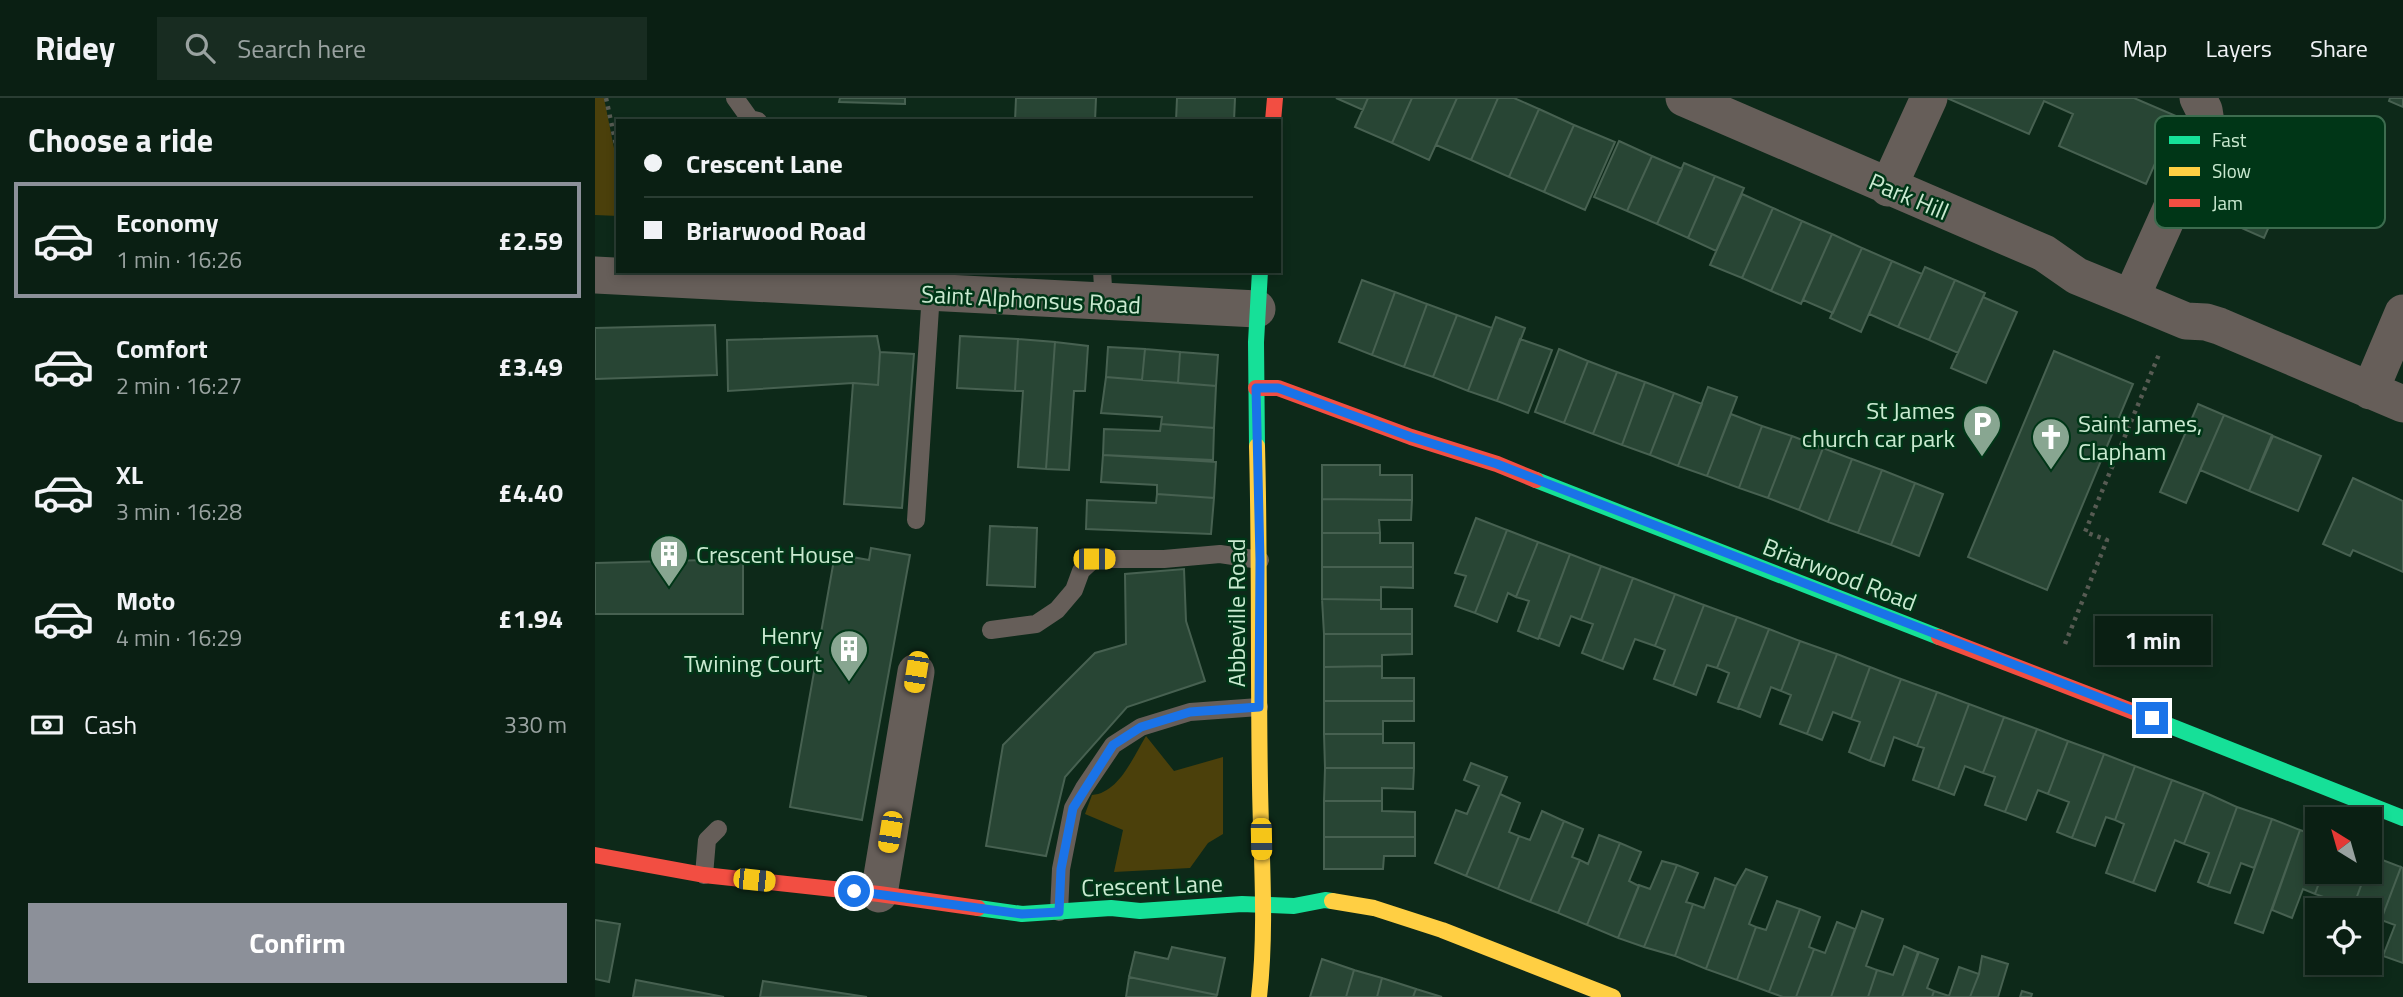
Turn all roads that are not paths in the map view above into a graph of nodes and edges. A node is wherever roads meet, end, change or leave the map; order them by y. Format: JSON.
{"nodes":[{"id":1,"x":735,"y":98,"type":"edge"},
{"id":2,"x":1275,"y":98,"type":"edge"},
{"id":3,"x":1684,"y":98,"type":"edge"},
{"id":4,"x":1929,"y":98,"type":"edge"},
{"id":5,"x":2198,"y":98,"type":"edge"},
{"id":6,"x":2205,"y":116,"type":"edge"},
{"id":7,"x":750,"y":119,"type":"edge"},
{"id":8,"x":1273,"y":119,"type":"edge"},
{"id":9,"x":1888,"y":188,"type":"junction"},
{"id":10,"x":2162,"y":228,"type":"edge"},
{"id":11,"x":1260,"y":273,"type":"edge"},
{"id":12,"x":595,"y":275,"type":"edge"},
{"id":13,"x":1103,"y":287,"type":"edge"},
{"id":14,"x":930,"y":293,"type":"junction"},
{"id":15,"x":2130,"y":298,"type":"junction"},
{"id":16,"x":1257,"y":309,"type":"junction"},
{"id":17,"x":2403,"y":313,"type":"edge"},
{"id":18,"x":1256,"y":388,"type":"junction"},
{"id":19,"x":2370,"y":391,"type":"junction"},
{"id":20,"x":2403,"y":404,"type":"edge"},
{"id":21,"x":916,"y":520,"type":"dead end"},
{"id":22,"x":1260,"y":560,"type":"junction"},
{"id":23,"x":991,"y":630,"type":"dead end"},
{"id":24,"x":916,"y":672,"type":"dead end"},
{"id":25,"x":1259,"y":707,"type":"junction"},
{"id":26,"x":2403,"y":818,"type":"edge"},
{"id":27,"x":718,"y":830,"type":"dead end"},
{"id":28,"x":595,"y":855,"type":"edge"},
{"id":29,"x":703,"y":875,"type":"junction"},
{"id":30,"x":879,"y":894,"type":"junction"},
{"id":31,"x":1262,"y":904,"type":"junction"},
{"id":32,"x":1059,"y":912,"type":"junction"},
{"id":33,"x":1259,"y":997,"type":"edge"},
{"id":34,"x":1613,"y":997,"type":"edge"}],
"edges":[{"from":1,"to":7,"type":"lane"},
{"from":2,"to":8,"type":"street"},
{"from":3,"to":9,"type":"street","name":"Park Hill"},
{"from":4,"to":9,"type":"street"},
{"from":5,"to":6,"type":"street"},
{"from":9,"to":15,"type":"street","name":"Park Hill"},
{"from":10,"to":15,"type":"street"},
{"from":11,"to":16,"type":"street","name":"Abbeville Road"},
{"from":12,"to":14,"type":"street","name":"Saint Alphonsus Road"},
{"from":13,"to":14,"type":"street","name":"Saint Alphonsus Road"},
{"from":13,"to":16,"type":"street","name":"Saint Alphonsus Road"},
{"from":14,"to":21,"type":"lane"},
{"from":15,"to":19,"type":"street","name":"Park Hill"},
{"from":16,"to":18,"type":"street","name":"Abbeville Road"},
{"from":17,"to":19,"type":"street"},
{"from":18,"to":22,"type":"street","name":"Abbeville Road"},
{"from":18,"to":26,"type":"street","name":"Briarwood Road"},
{"from":19,"to":20,"type":"street","name":"Park Hill"},
{"from":22,"to":23,"type":"lane"},
{"from":22,"to":25,"type":"street","name":"Abbeville Road"},
{"from":24,"to":30,"type":"street"},
{"from":25,"to":31,"type":"street","name":"Abbeville Road"},
{"from":25,"to":32,"type":"lane"},
{"from":27,"to":29,"type":"lane"},
{"from":28,"to":29,"type":"street","name":"Crescent Lane"},
{"from":29,"to":30,"type":"street","name":"Crescent Lane"},
{"from":30,"to":32,"type":"street","name":"Crescent Lane"},
{"from":31,"to":32,"type":"street","name":"Crescent Lane"},
{"from":31,"to":33,"type":"street","name":"Abbeville Road"},
{"from":31,"to":34,"type":"street","name":"Crescent Lane"}]}
